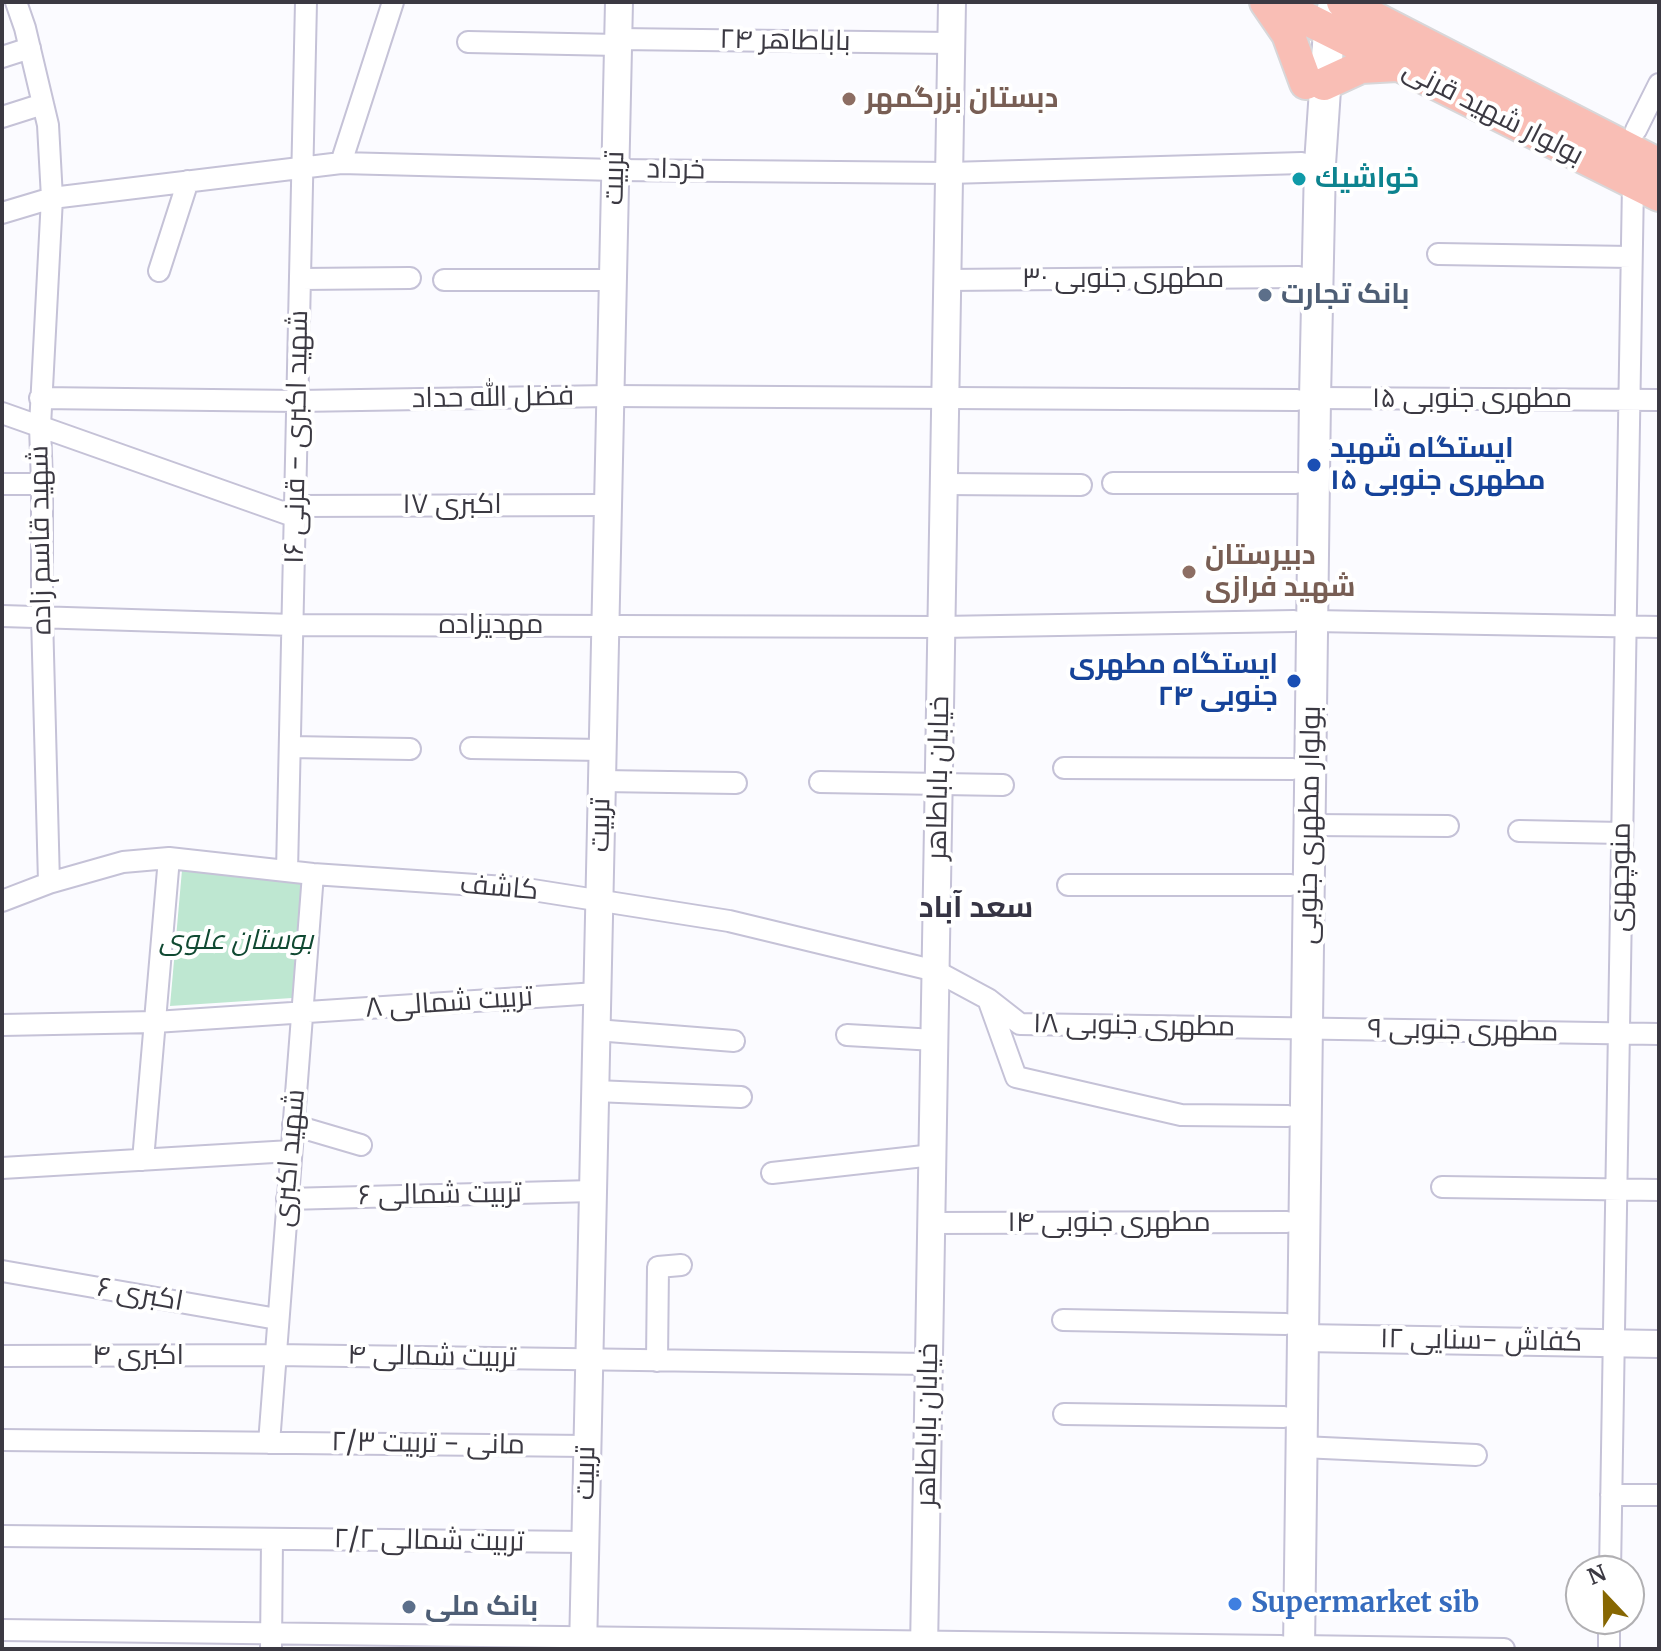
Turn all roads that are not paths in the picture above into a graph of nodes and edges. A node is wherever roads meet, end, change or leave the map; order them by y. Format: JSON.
{"nodes":[{"id":1,"x":16,"y":2,"type":"edge"},
{"id":2,"x":307,"y":2,"type":"edge"},
{"id":3,"x":393,"y":2,"type":"edge"},
{"id":4,"x":619,"y":2,"type":"edge"},
{"id":5,"x":952,"y":2,"type":"edge"},
{"id":6,"x":1266,"y":2,"type":"edge"},
{"id":7,"x":1273,"y":2,"type":"edge"},
{"id":8,"x":1326,"y":11,"type":"edge"},
{"id":9,"x":1385,"y":14,"type":"edge"},
{"id":10,"x":468,"y":42,"type":"dead end"},
{"id":11,"x":618,"y":42,"type":"junction"},
{"id":12,"x":951,"y":43,"type":"junction"},
{"id":13,"x":30,"y":48,"type":"junction"},
{"id":14,"x":2,"y":57,"type":"edge"},
{"id":15,"x":1397,"y":65,"type":"junction"},
{"id":16,"x":1315,"y":84,"type":"junction"},
{"id":17,"x":1659,"y":84,"type":"edge"},
{"id":18,"x":43,"y":104,"type":"junction"},
{"id":19,"x":2,"y":117,"type":"edge"},
{"id":20,"x":1636,"y":130,"type":"dead end"},
{"id":21,"x":341,"y":163,"type":"junction"},
{"id":22,"x":1302,"y":163,"type":"junction"},
{"id":23,"x":304,"y":168,"type":"junction"},
{"id":24,"x":615,"y":170,"type":"junction"},
{"id":25,"x":949,"y":173,"type":"junction"},
{"id":26,"x":188,"y":181,"type":"junction"},
{"id":27,"x":1650,"y":181,"type":"edge"},
{"id":28,"x":52,"y":198,"type":"junction"},
{"id":29,"x":2,"y":213,"type":"edge"},
{"id":30,"x":1438,"y":254,"type":"dead end"},
{"id":31,"x":1631,"y":257,"type":"junction"},
{"id":32,"x":159,"y":271,"type":"dead end"},
{"id":33,"x":1299,"y":277,"type":"junction"},
{"id":34,"x":410,"y":278,"type":"dead end"},
{"id":35,"x":301,"y":279,"type":"junction"},
{"id":36,"x":444,"y":280,"type":"dead end"},
{"id":37,"x":613,"y":280,"type":"junction"},
{"id":38,"x":947,"y":280,"type":"junction"},
{"id":39,"x":610,"y":396,"type":"junction"},
{"id":40,"x":40,"y":398,"type":"junction"},
{"id":41,"x":945,"y":399,"type":"junction"},
{"id":42,"x":1306,"y":399,"type":"junction"},
{"id":43,"x":1629,"y":399,"type":"junction"},
{"id":44,"x":1659,"y":400,"type":"edge"},
{"id":45,"x":298,"y":401,"type":"junction"},
{"id":46,"x":2,"y":413,"type":"edge"},
{"id":47,"x":40,"y":426,"type":"junction"},
{"id":48,"x":1113,"y":483,"type":"dead end"},
{"id":49,"x":1296,"y":483,"type":"junction"},
{"id":50,"x":2,"y":484,"type":"edge"},
{"id":51,"x":42,"y":484,"type":"junction"},
{"id":52,"x":944,"y":484,"type":"junction"},
{"id":53,"x":1081,"y":485,"type":"dead end"},
{"id":54,"x":608,"y":505,"type":"junction"},
{"id":55,"x":296,"y":511,"type":"junction"},
{"id":56,"x":2,"y":616,"type":"edge"},
{"id":57,"x":42,"y":616,"type":"junction"},
{"id":58,"x":1304,"y":621,"type":"junction"},
{"id":59,"x":293,"y":625,"type":"junction"},
{"id":60,"x":605,"y":626,"type":"junction"},
{"id":61,"x":1625,"y":626,"type":"junction"},
{"id":62,"x":941,"y":627,"type":"junction"},
{"id":63,"x":1659,"y":627,"type":"edge"},
{"id":64,"x":290,"y":747,"type":"junction"},
{"id":65,"x":471,"y":748,"type":"dead end"},
{"id":66,"x":410,"y":749,"type":"dead end"},
{"id":67,"x":603,"y":750,"type":"junction"},
{"id":68,"x":1064,"y":768,"type":"dead end"},
{"id":69,"x":1293,"y":769,"type":"junction"},
{"id":70,"x":602,"y":781,"type":"junction"},
{"id":71,"x":820,"y":782,"type":"dead end"},
{"id":72,"x":736,"y":783,"type":"dead end"},
{"id":73,"x":939,"y":784,"type":"junction"},
{"id":74,"x":1003,"y":785,"type":"dead end"},
{"id":75,"x":1310,"y":825,"type":"junction"},
{"id":76,"x":1448,"y":826,"type":"dead end"},
{"id":77,"x":1519,"y":831,"type":"dead end"},
{"id":78,"x":1622,"y":833,"type":"junction"},
{"id":79,"x":169,"y":858,"type":"junction"},
{"id":80,"x":287,"y":871,"type":"junction"},
{"id":81,"x":313,"y":874,"type":"junction"},
{"id":82,"x":49,"y":883,"type":"junction"},
{"id":83,"x":1068,"y":885,"type":"dead end"},
{"id":84,"x":1291,"y":885,"type":"junction"},
{"id":85,"x":599,"y":900,"type":"junction"},
{"id":86,"x":2,"y":901,"type":"edge"},
{"id":87,"x":936,"y":971,"type":"junction"},
{"id":88,"x":597,"y":993,"type":"junction"},
{"id":89,"x":988,"y":999,"type":"junction"},
{"id":90,"x":302,"y":1013,"type":"junction"},
{"id":91,"x":155,"y":1022,"type":"junction"},
{"id":92,"x":2,"y":1025,"type":"edge"},
{"id":93,"x":1298,"y":1029,"type":"junction"},
{"id":94,"x":596,"y":1030,"type":"junction"},
{"id":95,"x":1619,"y":1033,"type":"junction"},
{"id":96,"x":1659,"y":1034,"type":"edge"},
{"id":97,"x":847,"y":1035,"type":"dead end"},
{"id":98,"x":935,"y":1040,"type":"junction"},
{"id":99,"x":734,"y":1041,"type":"dead end"},
{"id":100,"x":595,"y":1091,"type":"junction"},
{"id":101,"x":741,"y":1097,"type":"dead end"},
{"id":102,"x":1288,"y":1116,"type":"junction"},
{"id":103,"x":293,"y":1125,"type":"junction"},
{"id":104,"x":361,"y":1145,"type":"dead end"},
{"id":105,"x":291,"y":1151,"type":"junction"},
{"id":106,"x":933,"y":1155,"type":"junction"},
{"id":107,"x":143,"y":1160,"type":"junction"},
{"id":108,"x":2,"y":1168,"type":"edge"},
{"id":109,"x":772,"y":1173,"type":"dead end"},
{"id":110,"x":1442,"y":1187,"type":"dead end"},
{"id":111,"x":1616,"y":1189,"type":"junction"},
{"id":112,"x":1659,"y":1190,"type":"edge"},
{"id":113,"x":593,"y":1191,"type":"junction"},
{"id":114,"x":287,"y":1199,"type":"junction"},
{"id":115,"x":1287,"y":1222,"type":"junction"},
{"id":116,"x":932,"y":1223,"type":"junction"},
{"id":117,"x":681,"y":1265,"type":"dead end"},
{"id":118,"x":2,"y":1271,"type":"edge"},
{"id":119,"x":277,"y":1319,"type":"junction"},
{"id":120,"x":1063,"y":1320,"type":"dead end"},
{"id":121,"x":1294,"y":1331,"type":"junction"},
{"id":122,"x":1614,"y":1344,"type":"junction"},
{"id":123,"x":1659,"y":1344,"type":"edge"},
{"id":124,"x":275,"y":1355,"type":"junction"},
{"id":125,"x":2,"y":1356,"type":"edge"},
{"id":126,"x":589,"y":1359,"type":"junction"},
{"id":127,"x":657,"y":1361,"type":"junction"},
{"id":128,"x":929,"y":1364,"type":"junction"},
{"id":129,"x":1064,"y":1414,"type":"dead end"},
{"id":130,"x":1284,"y":1417,"type":"junction"},
{"id":131,"x":2,"y":1440,"type":"edge"},
{"id":132,"x":269,"y":1443,"type":"junction"},
{"id":133,"x":587,"y":1446,"type":"junction"},
{"id":134,"x":1302,"y":1447,"type":"junction"},
{"id":135,"x":1476,"y":1455,"type":"dead end"},
{"id":136,"x":1611,"y":1495,"type":"junction"},
{"id":137,"x":1659,"y":1495,"type":"edge"},
{"id":138,"x":2,"y":1536,"type":"edge"},
{"id":139,"x":272,"y":1539,"type":"junction"},
{"id":140,"x":585,"y":1542,"type":"junction"},
{"id":141,"x":1610,"y":1555,"type":"edge"},
{"id":142,"x":2,"y":1630,"type":"edge"},
{"id":143,"x":271,"y":1641,"type":"edge"},
{"id":144,"x":583,"y":1643,"type":"edge"},
{"id":145,"x":924,"y":1645,"type":"edge"},
{"id":146,"x":1290,"y":1647,"type":"edge"},
{"id":147,"x":1504,"y":1649,"type":"edge"}],
"edges":[{"from":1,"to":13,"type":"street","name":"شهید قاسم زاده"},
{"from":2,"to":23,"type":"street","name":"شهید اکبری - قرنی ۱۶"},
{"from":3,"to":21,"type":"street"},
{"from":4,"to":11,"type":"street","name":"تربیت"},
{"from":5,"to":12,"type":"street","name":"خیابان باباطاهر"},
{"from":6,"to":16,"type":"main road"},
{"from":7,"to":8,"type":"main road"},
{"from":8,"to":9,"type":"main road","name":"بولوار شهید قرنی"},
{"from":8,"to":15,"type":"main road","name":"بولوار شهید قرنی"},
{"from":8,"to":16,"type":"main road","name":"بولوار مطهری جنوبی"},
{"from":9,"to":27,"type":"main road","name":"بولوار شهید قرنی"},
{"from":10,"to":11,"type":"street","name":"باباطاهر ۲۴"},
{"from":11,"to":12,"type":"street","name":"باباطاهر ۲۴"},
{"from":11,"to":24,"type":"street","name":"تربیت"},
{"from":12,"to":25,"type":"street","name":"خیابان باباطاهر"},
{"from":13,"to":14,"type":"street"},
{"from":13,"to":18,"type":"street","name":"شهید قاسم زاده"},
{"from":15,"to":16,"type":"main road"},
{"from":15,"to":27,"type":"main road","name":"بولوار شهید قرنی"},
{"from":16,"to":22,"type":"main road","name":"بولوار مطهری جنوبی"},
{"from":16,"to":42,"type":"main road","name":"بولوار مطهری جنوبی"},
{"from":17,"to":20,"type":"street"},
{"from":18,"to":19,"type":"street"},
{"from":18,"to":28,"type":"street","name":"شهید قاسم زاده"},
{"from":21,"to":23,"type":"street","name":"خرداد"},
{"from":21,"to":24,"type":"street","name":"خرداد"},
{"from":22,"to":25,"type":"street","name":"خرداد"},
{"from":22,"to":33,"type":"main road","name":"بولوار مطهری جنوبی"},
{"from":23,"to":26,"type":"street","name":"خرداد"},
{"from":23,"to":35,"type":"street","name":"شهید اکبری - قرنی ۱۶"},
{"from":24,"to":25,"type":"street","name":"خرداد"},
{"from":24,"to":37,"type":"street","name":"تربیت"},
{"from":25,"to":38,"type":"street","name":"خیابان باباطاهر"},
{"from":26,"to":28,"type":"street","name":"خرداد"},
{"from":26,"to":32,"type":"street"},
{"from":27,"to":31,"type":"street","name":"منوچهری"},
{"from":28,"to":29,"type":"street","name":"خرداد"},
{"from":28,"to":40,"type":"street","name":"شهید قاسم زاده"},
{"from":30,"to":31,"type":"street"},
{"from":31,"to":43,"type":"street","name":"منوچهری"},
{"from":33,"to":38,"type":"street","name":"مطهری جنوبی ۳۰"},
{"from":33,"to":42,"type":"main road","name":"بولوار مطهری جنوبی"},
{"from":34,"to":35,"type":"street"},
{"from":35,"to":45,"type":"street","name":"شهید اکبری - قرنی ۱۶"},
{"from":36,"to":37,"type":"street"},
{"from":37,"to":39,"type":"street","name":"تربیت"},
{"from":38,"to":41,"type":"street","name":"خیابان باباطاهر"},
{"from":39,"to":41,"type":"street","name":"فضل الله حداد"},
{"from":39,"to":45,"type":"street","name":"فضل الله حداد"},
{"from":39,"to":54,"type":"street","name":"تربیت"},
{"from":40,"to":45,"type":"street","name":"فضل الله حداد"},
{"from":40,"to":47,"type":"street","name":"شهید قاسم زاده"},
{"from":41,"to":42,"type":"street","name":"فضل الله حداد"},
{"from":41,"to":52,"type":"street","name":"خیابان باباطاهر"},
{"from":42,"to":43,"type":"street","name":"مطهری جنوبی ۱۵"},
{"from":42,"to":49,"type":"main road","name":"بولوار مطهری جنوبی"},
{"from":42,"to":58,"type":"main road","name":"بولوار مطهری جنوبی"},
{"from":43,"to":44,"type":"street","name":"مطهری جنوبی ۱۵"},
{"from":43,"to":61,"type":"street","name":"منوچهری"},
{"from":45,"to":55,"type":"street","name":"شهید اکبری - قرنی ۱۶"},
{"from":46,"to":47,"type":"street","name":"اکبری ۱۷"},
{"from":47,"to":51,"type":"street","name":"شهید قاسم زاده"},
{"from":47,"to":55,"type":"street","name":"اکبری ۱۷"},
{"from":48,"to":49,"type":"street"},
{"from":49,"to":58,"type":"main road","name":"بولوار مطهری جنوبی"},
{"from":50,"to":51,"type":"street"},
{"from":51,"to":57,"type":"street","name":"شهید قاسم زاده"},
{"from":52,"to":53,"type":"street"},
{"from":52,"to":62,"type":"street","name":"خیابان باباطاهر"},
{"from":54,"to":55,"type":"street","name":"اکبری ۱۷"},
{"from":54,"to":60,"type":"street","name":"تربیت"},
{"from":55,"to":59,"type":"street","name":"شهید اکبری - قرنی ۱۶"},
{"from":56,"to":57,"type":"street","name":"مهدیزاده"},
{"from":57,"to":59,"type":"street","name":"مهدیزاده"},
{"from":57,"to":82,"type":"street","name":"شهید قاسم زاده"},
{"from":58,"to":61,"type":"street","name":"مهدیزاده"},
{"from":58,"to":62,"type":"street","name":"مهدیزاده"},
{"from":58,"to":69,"type":"main road","name":"بولوار مطهری جنوبی"},
{"from":58,"to":75,"type":"main road","name":"بولوار مطهری جنوبی"},
{"from":59,"to":60,"type":"street","name":"مهدیزاده"},
{"from":59,"to":64,"type":"street","name":"شهید اکبری - قرنی ۱۶"},
{"from":60,"to":62,"type":"street","name":"مهدیزاده"},
{"from":60,"to":67,"type":"street","name":"تربیت"},
{"from":61,"to":63,"type":"street","name":"مهدیزاده"},
{"from":61,"to":78,"type":"street","name":"منوچهری"},
{"from":62,"to":73,"type":"street","name":"خیابان باباطاهر"},
{"from":64,"to":66,"type":"street"},
{"from":64,"to":80,"type":"street","name":"شهید اکبری - قرنی ۱۶"},
{"from":65,"to":67,"type":"street"},
{"from":67,"to":70,"type":"street","name":"تربیت"},
{"from":68,"to":69,"type":"street"},
{"from":69,"to":84,"type":"main road","name":"بولوار مطهری جنوبی"},
{"from":70,"to":72,"type":"street"},
{"from":70,"to":85,"type":"street","name":"تربیت"},
{"from":71,"to":73,"type":"street"},
{"from":73,"to":74,"type":"street"},
{"from":73,"to":87,"type":"street","name":"خیابان باباطاهر"},
{"from":75,"to":76,"type":"street"},
{"from":75,"to":93,"type":"main road","name":"بولوار مطهری جنوبی"},
{"from":77,"to":78,"type":"street"},
{"from":78,"to":95,"type":"street","name":"منوچهری"},
{"from":79,"to":80,"type":"street","name":"کاشف"},
{"from":79,"to":82,"type":"street","name":"کاشف"},
{"from":79,"to":91,"type":"street"},
{"from":80,"to":81,"type":"street","name":"کاشف"},
{"from":81,"to":85,"type":"street","name":"کاشف"},
{"from":81,"to":90,"type":"street","name":"شهید اکبری"},
{"from":82,"to":86,"type":"street","name":"کاشف"},
{"from":83,"to":84,"type":"street"},
{"from":84,"to":93,"type":"main road","name":"بولوار مطهری جنوبی"},
{"from":85,"to":87,"type":"street","name":"کاشف"},
{"from":85,"to":88,"type":"street","name":"تربیت"},
{"from":87,"to":89,"type":"street","name":"کاشف"},
{"from":87,"to":98,"type":"street","name":"خیابان باباطاهر"},
{"from":88,"to":90,"type":"street","name":"تربیت شمالی ۸"},
{"from":88,"to":94,"type":"street","name":"تربیت"},
{"from":89,"to":93,"type":"street","name":"مطهری جنوبی ۱۸"},
{"from":89,"to":102,"type":"street"},
{"from":90,"to":91,"type":"street","name":"تربیت شمالی ۸"},
{"from":90,"to":103,"type":"street","name":"شهید اکبری"},
{"from":91,"to":92,"type":"street","name":"تربیت شمالی ۸"},
{"from":91,"to":107,"type":"street"},
{"from":93,"to":95,"type":"street","name":"مطهری جنوبی ۹"},
{"from":93,"to":102,"type":"main road","name":"بولوار مطهری جنوبی"},
{"from":93,"to":121,"type":"main road","name":"بولوار مطهری جنوبی"},
{"from":94,"to":99,"type":"street"},
{"from":94,"to":100,"type":"street","name":"تربیت"},
{"from":95,"to":96,"type":"street","name":"مطهری جنوبی ۹"},
{"from":95,"to":111,"type":"street","name":"منوچهری"},
{"from":97,"to":98,"type":"street"},
{"from":98,"to":106,"type":"street","name":"خیابان باباطاهر"},
{"from":100,"to":101,"type":"street"},
{"from":100,"to":113,"type":"street","name":"تربیت"},
{"from":102,"to":115,"type":"main road","name":"بولوار مطهری جنوبی"},
{"from":103,"to":104,"type":"street"},
{"from":103,"to":105,"type":"street","name":"شهید اکبری"},
{"from":105,"to":107,"type":"street"},
{"from":105,"to":114,"type":"street","name":"شهید اکبری"},
{"from":106,"to":109,"type":"street"},
{"from":106,"to":116,"type":"street","name":"خیابان باباطاهر"},
{"from":107,"to":108,"type":"street"},
{"from":110,"to":111,"type":"street"},
{"from":111,"to":112,"type":"street"},
{"from":111,"to":122,"type":"street","name":"منوچهری"},
{"from":113,"to":114,"type":"street","name":"تربیت شمالی ۶"},
{"from":113,"to":126,"type":"street","name":"تربیت"},
{"from":114,"to":119,"type":"street","name":"شهید اکبری"},
{"from":115,"to":116,"type":"street","name":"مطهری جنوبی ۱۴"},
{"from":115,"to":121,"type":"main road","name":"بولوار مطهری جنوبی"},
{"from":116,"to":128,"type":"street","name":"خیابان باباطاهر"},
{"from":117,"to":127,"type":"street"},
{"from":118,"to":119,"type":"street","name":"اکبری ۶"},
{"from":119,"to":124,"type":"street","name":"شهید اکبری"},
{"from":120,"to":121,"type":"street"},
{"from":121,"to":122,"type":"street","name":"کفاش -سنایی ۱۲"},
{"from":121,"to":130,"type":"main road","name":"بولوار مطهری جنوبی"},
{"from":121,"to":134,"type":"main road","name":"بولوار مطهری جنوبی"},
{"from":122,"to":123,"type":"street","name":"کفاش -سنایی ۱۲"},
{"from":122,"to":136,"type":"street","name":"منوچهری"},
{"from":124,"to":125,"type":"street","name":"اکبری ۴"},
{"from":124,"to":126,"type":"street","name":"تربیت شمالی ۴"},
{"from":124,"to":132,"type":"street","name":"شهید اکبری"},
{"from":126,"to":127,"type":"street","name":"تربیت شمالی ۴"},
{"from":126,"to":133,"type":"street","name":"تربیت"},
{"from":127,"to":128,"type":"street","name":"تربیت شمالی ۴"},
{"from":128,"to":145,"type":"street","name":"خیابان باباطاهر"},
{"from":129,"to":130,"type":"street"},
{"from":130,"to":146,"type":"main road","name":"بولوار مطهری جنوبی"},
{"from":131,"to":132,"type":"street","name":"مانی - تربیت ۲/۳"},
{"from":132,"to":133,"type":"street","name":"مانی - تربیت ۲/۳"},
{"from":133,"to":140,"type":"street","name":"تربیت"},
{"from":134,"to":135,"type":"street"},
{"from":134,"to":146,"type":"main road","name":"بولوار مطهری جنوبی"},
{"from":136,"to":137,"type":"street"},
{"from":136,"to":141,"type":"street","name":"منوچهری"},
{"from":138,"to":139,"type":"street","name":"تربیت شمالی ۲/۲"},
{"from":139,"to":140,"type":"street","name":"تربیت شمالی ۲/۲"},
{"from":139,"to":143,"type":"street"},
{"from":140,"to":144,"type":"street","name":"تربیت"},
{"from":142,"to":143,"type":"street"},
{"from":143,"to":144,"type":"street"},
{"from":144,"to":145,"type":"street"},
{"from":145,"to":146,"type":"street"},
{"from":146,"to":147,"type":"street"}]}
